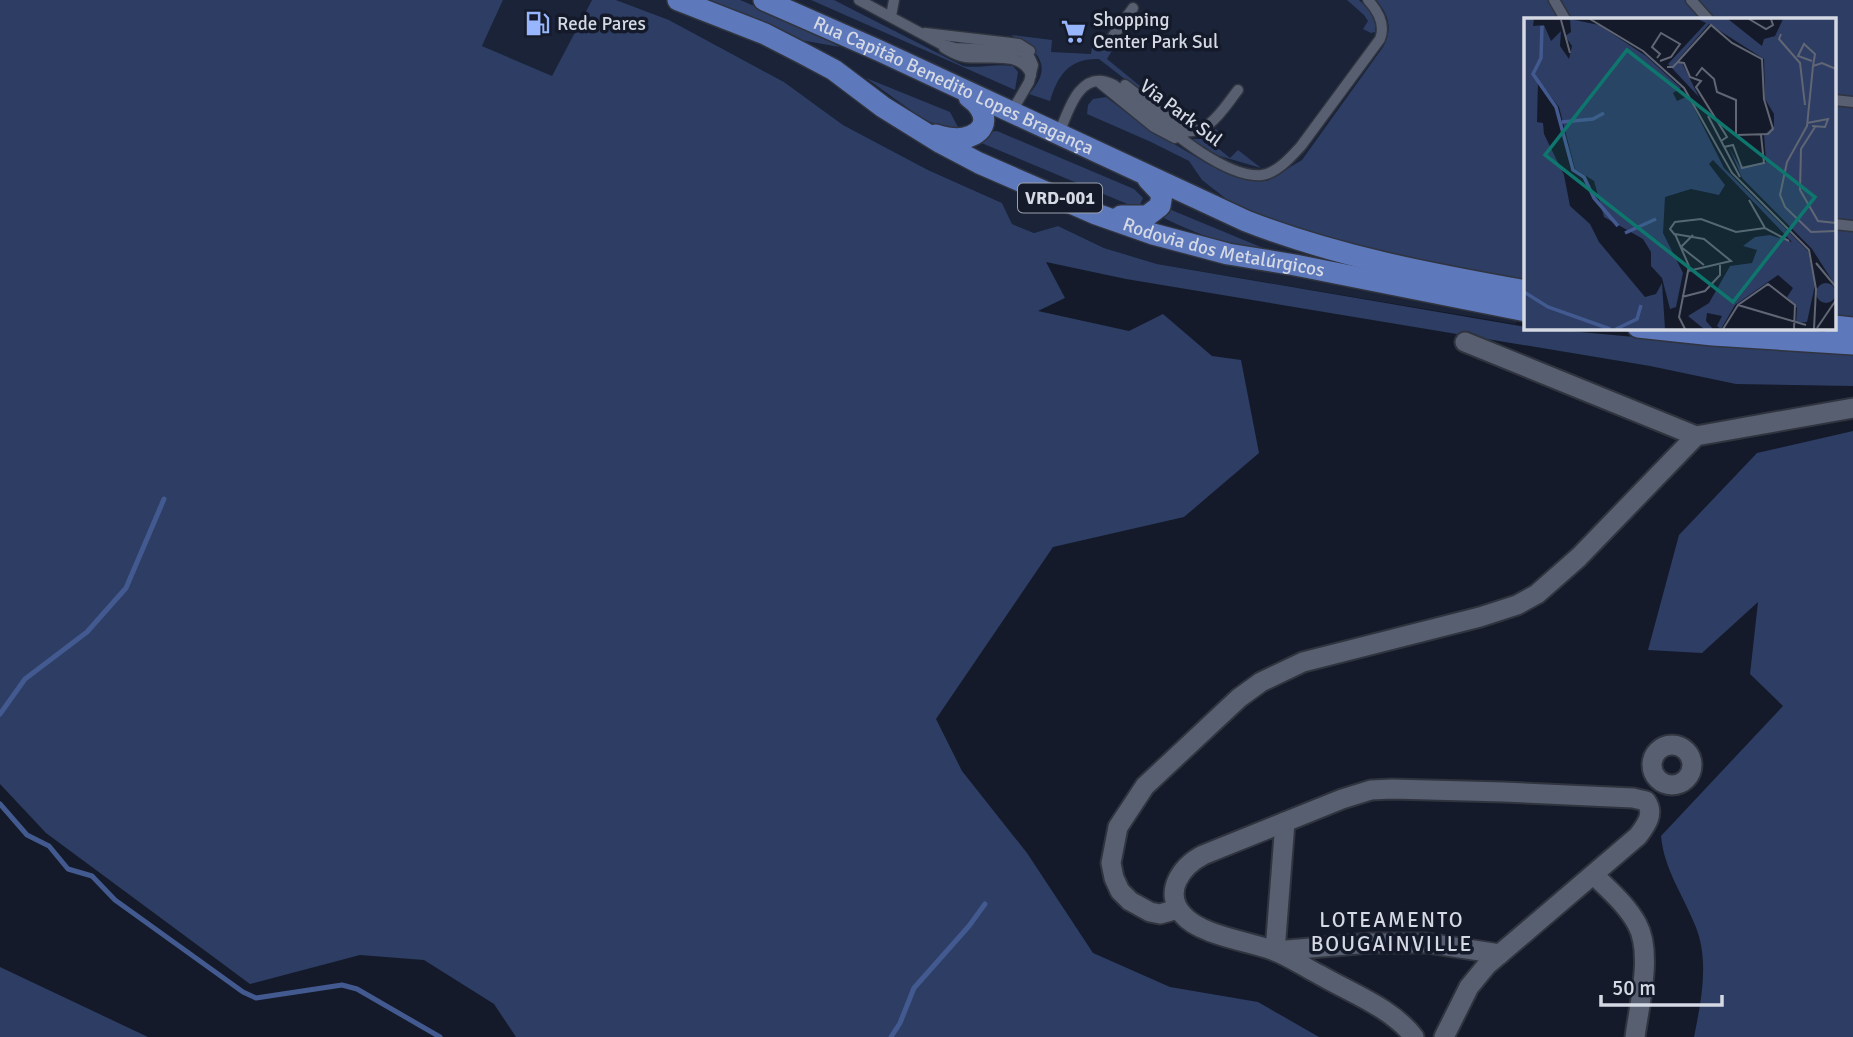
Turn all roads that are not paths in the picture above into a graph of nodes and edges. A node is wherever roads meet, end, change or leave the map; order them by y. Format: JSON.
{"nodes":[{"id":1,"x":678,"y":0,"type":"edge"},
{"id":2,"x":764,"y":0,"type":"edge"},
{"id":3,"x":859,"y":0,"type":"edge"},
{"id":4,"x":894,"y":0,"type":"edge"},
{"id":5,"x":1368,"y":0,"type":"edge"},
{"id":6,"x":1553,"y":0,"type":"edge"},
{"id":7,"x":1691,"y":0,"type":"edge"},
{"id":8,"x":1133,"y":8,"type":"dead end"},
{"id":9,"x":891,"y":16,"type":"junction"},
{"id":10,"x":1564,"y":18,"type":"edge"},
{"id":11,"x":1708,"y":18,"type":"edge"},
{"id":12,"x":922,"y":34,"type":"junction"},
{"id":13,"x":1111,"y":39,"type":"dead end"},
{"id":14,"x":1032,"y":71,"type":"junction"},
{"id":15,"x":1100,"y":80,"type":"junction"},
{"id":16,"x":958,"y":89,"type":"junction"},
{"id":17,"x":1238,"y":90,"type":"dead end"},
{"id":18,"x":1011,"y":113,"type":"junction"},
{"id":19,"x":1163,"y":123,"type":"junction"},
{"id":20,"x":920,"y":131,"type":"junction"},
{"id":21,"x":1186,"y":132,"type":"junction"},
{"id":22,"x":1059,"y":135,"type":"junction"},
{"id":23,"x":1196,"y":149,"type":"junction"},
{"id":24,"x":1144,"y":175,"type":"junction"},
{"id":25,"x":1096,"y":214,"type":"junction"},
{"id":26,"x":1524,"y":291,"type":"edge"},
{"id":27,"x":1524,"y":311,"type":"edge"},
{"id":28,"x":1657,"y":329,"type":"edge"},
{"id":29,"x":1465,"y":342,"type":"dead end"},
{"id":30,"x":1853,"y":344,"type":"edge"},
{"id":31,"x":1853,"y":408,"type":"edge"},
{"id":32,"x":1696,"y":436,"type":"junction"},
{"id":33,"x":1659,"y":781,"type":"dead end"},
{"id":34,"x":1646,"y":801,"type":"junction"},
{"id":35,"x":1285,"y":822,"type":"junction"},
{"id":36,"x":1594,"y":875,"type":"junction"},
{"id":37,"x":1178,"y":909,"type":"junction"},
{"id":38,"x":1275,"y":951,"type":"junction"},
{"id":39,"x":1500,"y":954,"type":"junction"},
{"id":40,"x":1414,"y":1037,"type":"edge"},
{"id":41,"x":1444,"y":1037,"type":"edge"},
{"id":42,"x":1635,"y":1037,"type":"edge"}],
"edges":[{"from":1,"to":20,"type":"main road","name":"Rodovia dos Metalúrgicos","number":"VRD-001"},
{"from":2,"to":16,"type":"main road","name":"Rua Capitão Benedito Lopes Bragança","number":"VRD-001"},
{"from":3,"to":9,"type":"lane"},
{"from":4,"to":9,"type":"lane"},
{"from":5,"to":23,"type":"lane","name":"Via Park Sul"},
{"from":6,"to":10,"type":"lane"},
{"from":7,"to":11,"type":"lane"},
{"from":8,"to":13,"type":"lane"},
{"from":9,"to":12,"type":"lane"},
{"from":12,"to":14,"type":"lane"},
{"from":12,"to":14,"type":"lane"},
{"from":14,"to":18,"type":"lane"},
{"from":15,"to":19,"type":"lane","name":"Via Park Sul"},
{"from":15,"to":21,"type":"lane"},
{"from":15,"to":22,"type":"lane"},
{"from":15,"to":23,"type":"lane"},
{"from":16,"to":18,"type":"main road","name":"Rua Capitão Benedito Lopes Bragança","number":"VRD-001"},
{"from":16,"to":20,"type":"main road"},
{"from":17,"to":21,"type":"lane"},
{"from":18,"to":22,"type":"main road","name":"Rua Capitão Benedito Lopes Bragança","number":"VRD-001"},
{"from":19,"to":21,"type":"lane"},
{"from":19,"to":23,"type":"lane","name":"Via Park Sul"},
{"from":20,"to":25,"type":"main road","name":"Rodovia dos Metalúrgicos","number":"VRD-001"},
{"from":22,"to":24,"type":"main road","name":"Rua Capitão Benedito Lopes Bragança","number":"VRD-001"},
{"from":24,"to":25,"type":"main road"},
{"from":24,"to":26,"type":"main road","name":"Rodovia dos Metalúrgicos","number":"VRD-001"},
{"from":25,"to":27,"type":"main road","name":"Rodovia dos Metalúrgicos","number":"VRD-001"},
{"from":28,"to":30,"type":"main road"},
{"from":29,"to":32,"type":"street"},
{"from":31,"to":32,"type":"street"},
{"from":32,"to":37,"type":"street"},
{"from":33,"to":34,"type":"street"},
{"from":34,"to":35,"type":"street"},
{"from":34,"to":36,"type":"street"},
{"from":35,"to":37,"type":"street"},
{"from":35,"to":38,"type":"street"},
{"from":36,"to":39,"type":"street"},
{"from":36,"to":42,"type":"street"},
{"from":37,"to":38,"type":"street"},
{"from":38,"to":39,"type":"street"},
{"from":38,"to":40,"type":"street"},
{"from":39,"to":41,"type":"street"}]}
